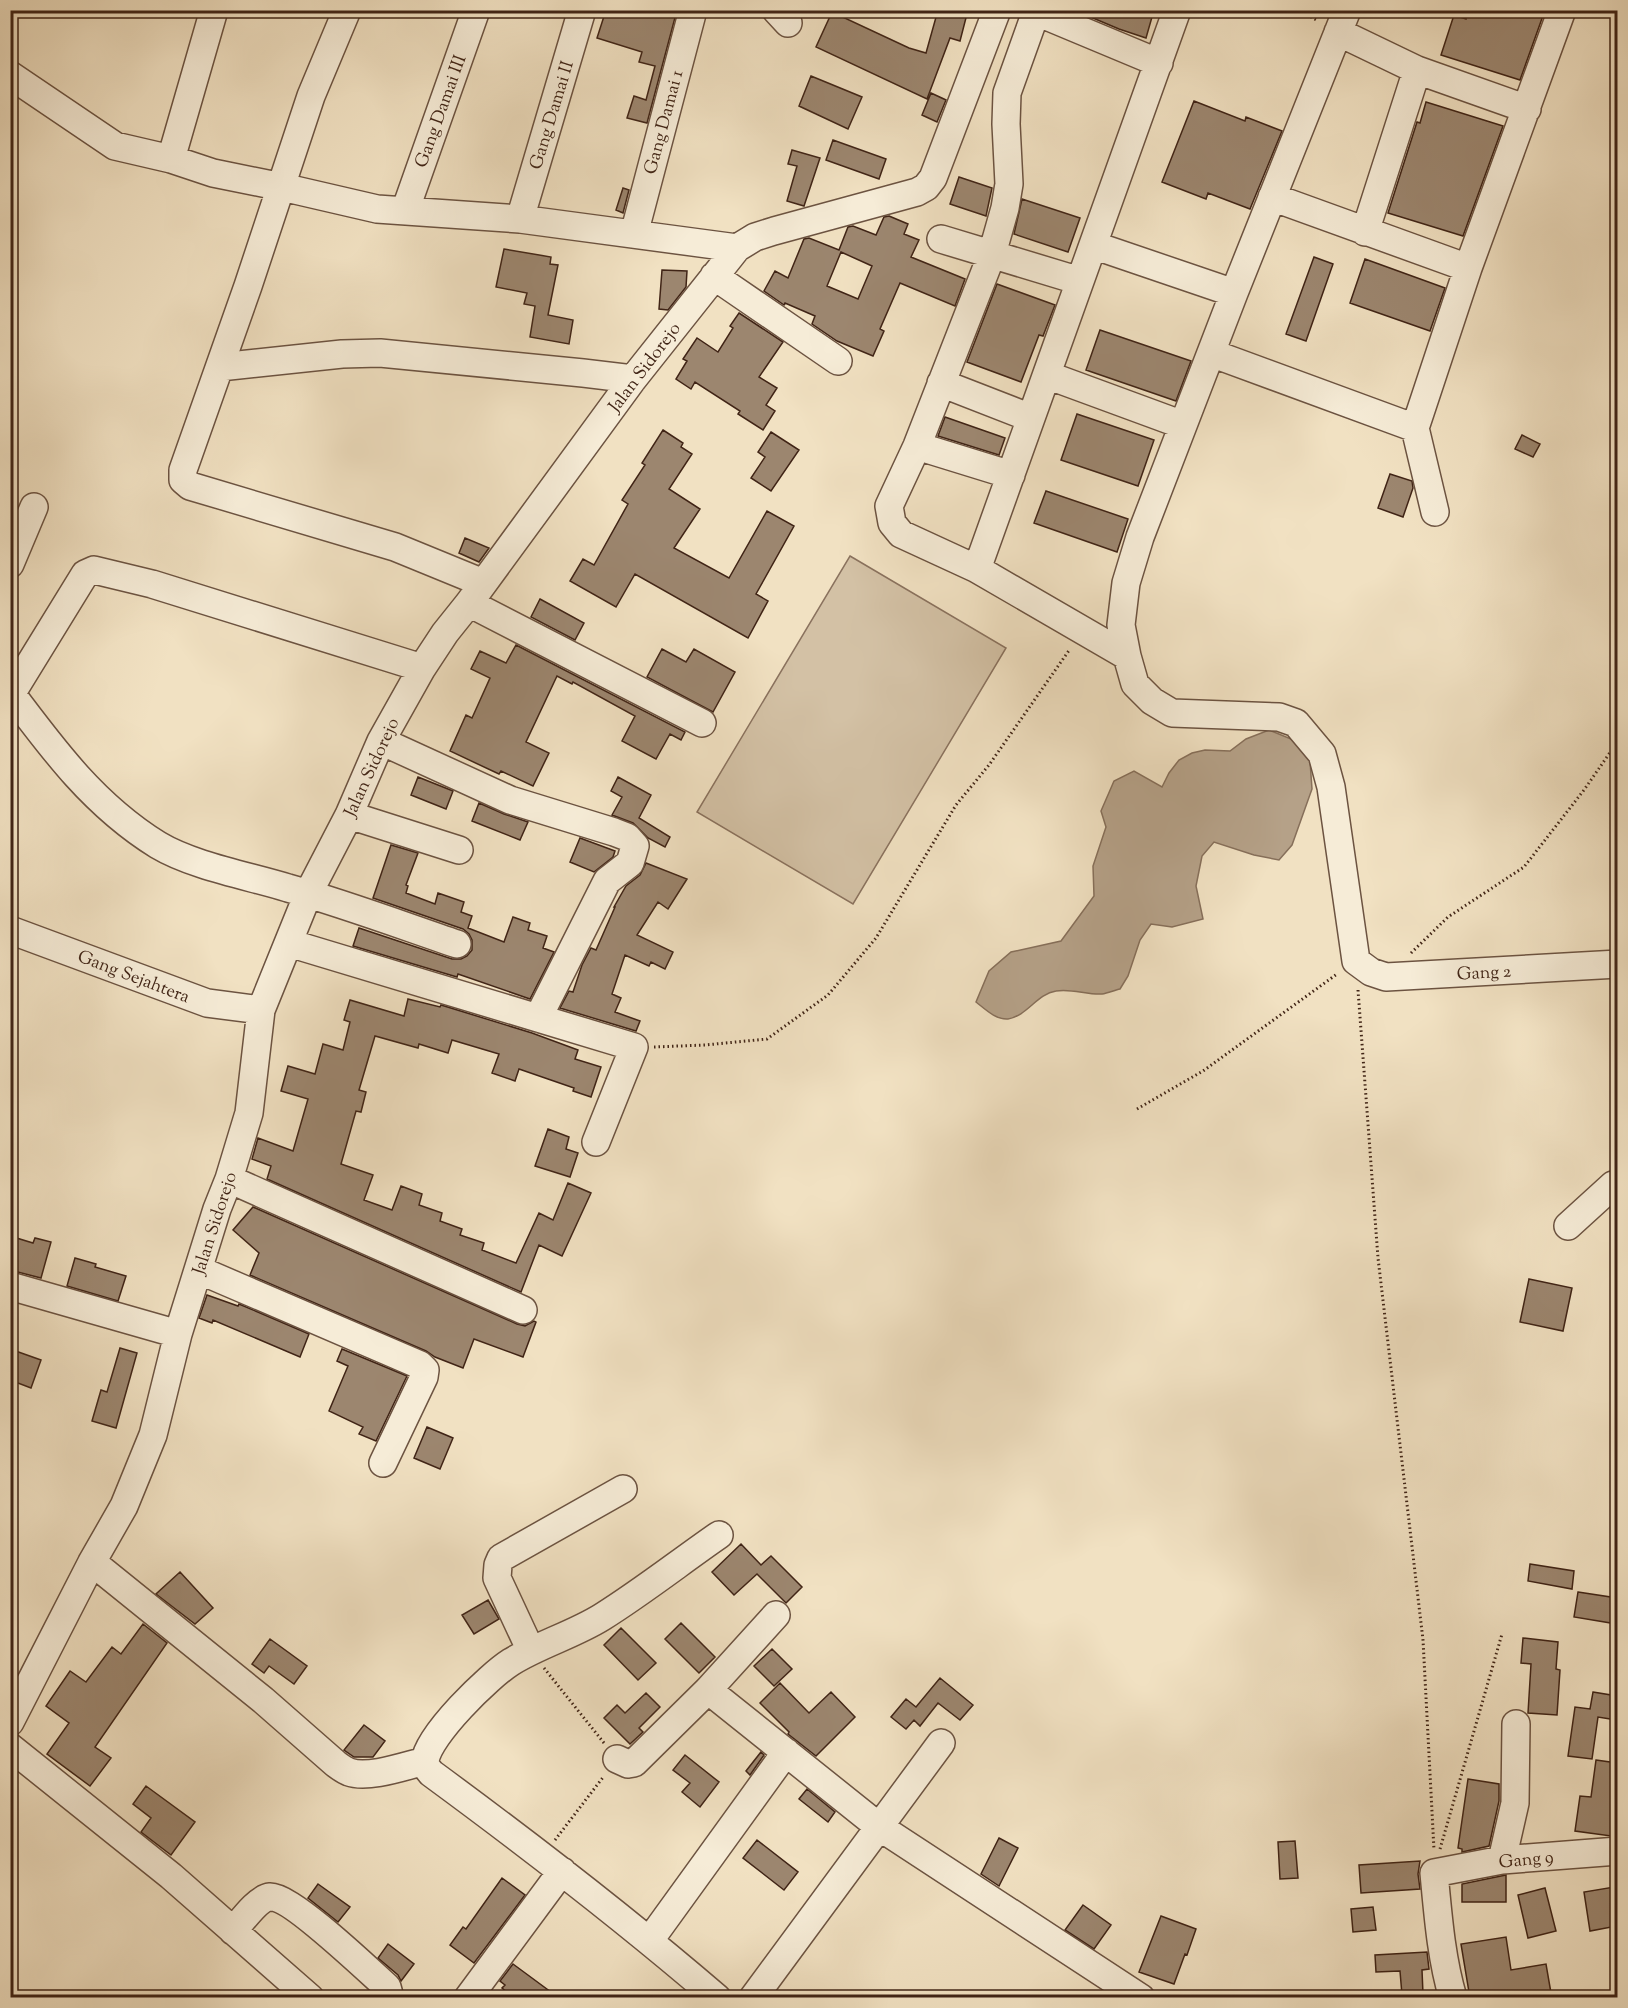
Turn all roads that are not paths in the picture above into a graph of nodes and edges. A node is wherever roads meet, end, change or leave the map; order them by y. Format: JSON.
{"nodes":[{"id":1,"x":214,"y":10,"type":"edge"},
{"id":2,"x":347,"y":10,"type":"edge"},
{"id":3,"x":476,"y":10,"type":"edge"},
{"id":4,"x":582,"y":10,"type":"edge"},
{"id":5,"x":693,"y":10,"type":"edge"},
{"id":6,"x":997,"y":10,"type":"edge"},
{"id":7,"x":1177,"y":10,"type":"edge"},
{"id":8,"x":1562,"y":10,"type":"edge"},
{"id":9,"x":1034,"y":11,"type":"edge"},
{"id":10,"x":1342,"y":21,"type":"edge"},
{"id":11,"x":1158,"y":63,"type":"junction"},
{"id":12,"x":1417,"y":70,"type":"junction"},
{"id":13,"x":10,"y":75,"type":"edge"},
{"id":14,"x":1527,"y":109,"type":"junction"},
{"id":15,"x":171,"y":159,"type":"junction"},
{"id":16,"x":282,"y":187,"type":"junction"},
{"id":17,"x":1272,"y":197,"type":"junction"},
{"id":18,"x":405,"y":211,"type":"junction"},
{"id":19,"x":520,"y":219,"type":"junction"},
{"id":20,"x":1365,"y":232,"type":"junction"},
{"id":21,"x":634,"y":234,"type":"junction"},
{"id":22,"x":942,"y":239,"type":"dead end"},
{"id":23,"x":1093,"y":245,"type":"junction"},
{"id":24,"x":737,"y":248,"type":"junction"},
{"id":25,"x":992,"y":254,"type":"junction"},
{"id":26,"x":1467,"y":268,"type":"junction"},
{"id":27,"x":714,"y":276,"type":"junction"},
{"id":28,"x":1080,"y":281,"type":"junction"},
{"id":29,"x":1234,"y":293,"type":"junction"},
{"id":30,"x":1211,"y":353,"type":"junction"},
{"id":31,"x":838,"y":361,"type":"dead end"},
{"id":32,"x":220,"y":367,"type":"junction"},
{"id":33,"x":1047,"y":375,"type":"junction"},
{"id":34,"x":633,"y":380,"type":"junction"},
{"id":35,"x":941,"y":383,"type":"junction"},
{"id":36,"x":1031,"y":418,"type":"junction"},
{"id":37,"x":1183,"y":425,"type":"junction"},
{"id":38,"x":1415,"y":428,"type":"junction"},
{"id":39,"x":917,"y":446,"type":"junction"},
{"id":40,"x":1011,"y":475,"type":"junction"},
{"id":41,"x":34,"y":507,"type":"dead end"},
{"id":42,"x":1435,"y":512,"type":"dead end"},
{"id":43,"x":10,"y":564,"type":"edge"},
{"id":44,"x":978,"y":569,"type":"junction"},
{"id":45,"x":476,"y":593,"type":"junction"},
{"id":46,"x":1127,"y":656,"type":"junction"},
{"id":47,"x":422,"y":668,"type":"junction"},
{"id":48,"x":11,"y":694,"type":"edge"},
{"id":49,"x":702,"y":723,"type":"dead end"},
{"id":50,"x":381,"y":741,"type":"junction"},
{"id":51,"x":349,"y":815,"type":"junction"},
{"id":52,"x":459,"y":850,"type":"dead end"},
{"id":53,"x":308,"y":894,"type":"junction"},
{"id":54,"x":11,"y":929,"type":"edge"},
{"id":55,"x":289,"y":943,"type":"junction"},
{"id":56,"x":457,"y":944,"type":"dead end"},
{"id":57,"x":1617,"y":964,"type":"edge"},
{"id":58,"x":261,"y":1010,"type":"junction"},
{"id":59,"x":538,"y":1018,"type":"junction"},
{"id":60,"x":596,"y":1142,"type":"dead end"},
{"id":61,"x":229,"y":1179,"type":"junction"},
{"id":62,"x":1616,"y":1185,"type":"edge"},
{"id":63,"x":1568,"y":1226,"type":"dead end"},
{"id":64,"x":199,"y":1270,"type":"junction"},
{"id":65,"x":10,"y":1286,"type":"edge"},
{"id":66,"x":523,"y":1310,"type":"dead end"},
{"id":67,"x":178,"y":1334,"type":"junction"},
{"id":68,"x":383,"y":1463,"type":"dead end"},
{"id":69,"x":623,"y":1489,"type":"dead end"},
{"id":70,"x":718,"y":1535,"type":"dead end"},
{"id":71,"x":92,"y":1562,"type":"junction"},
{"id":72,"x":776,"y":1616,"type":"dead end"},
{"id":73,"x":531,"y":1651,"type":"junction"},
{"id":74,"x":708,"y":1690,"type":"junction"},
{"id":75,"x":10,"y":1722,"type":"edge"},
{"id":76,"x":1516,"y":1724,"type":"dead end"},
{"id":77,"x":941,"y":1743,"type":"dead end"},
{"id":78,"x":10,"y":1748,"type":"edge"},
{"id":79,"x":786,"y":1752,"type":"junction"},
{"id":80,"x":617,"y":1759,"type":"road end"},
{"id":81,"x":425,"y":1761,"type":"junction"},
{"id":82,"x":878,"y":1826,"type":"junction"},
{"id":83,"x":1617,"y":1848,"type":"edge"},
{"id":84,"x":1502,"y":1860,"type":"junction"},
{"id":85,"x":552,"y":1863,"type":"junction"},
{"id":86,"x":233,"y":1931,"type":"junction"},
{"id":87,"x":650,"y":1940,"type":"junction"},
{"id":88,"x":310,"y":1998,"type":"edge"},
{"id":89,"x":390,"y":1998,"type":"edge"},
{"id":90,"x":468,"y":1998,"type":"edge"},
{"id":91,"x":717,"y":1998,"type":"edge"},
{"id":92,"x":753,"y":1998,"type":"edge"},
{"id":93,"x":1141,"y":1998,"type":"edge"},
{"id":94,"x":1454,"y":1998,"type":"edge"}],
"edges":[{"from":1,"to":15,"type":"street"},
{"from":2,"to":16,"type":"street"},
{"from":3,"to":18,"type":"street","name":"Gang Damai III"},
{"from":4,"to":19,"type":"street","name":"Gang Damai II"},
{"from":5,"to":21,"type":"street","name":"Gang Damai 1"},
{"from":6,"to":24,"type":"street","name":"Jalan Sidorejo"},
{"from":7,"to":11,"type":"street"},
{"from":8,"to":14,"type":"street"},
{"from":9,"to":11,"type":"street"},
{"from":9,"to":25,"type":"street"},
{"from":10,"to":12,"type":"street"},
{"from":10,"to":17,"type":"street"},
{"from":11,"to":23,"type":"street"},
{"from":12,"to":14,"type":"street"},
{"from":12,"to":20,"type":"street"},
{"from":13,"to":15,"type":"street"},
{"from":14,"to":26,"type":"street"},
{"from":15,"to":16,"type":"street"},
{"from":16,"to":18,"type":"street"},
{"from":16,"to":32,"type":"street"},
{"from":17,"to":20,"type":"street"},
{"from":17,"to":29,"type":"street"},
{"from":18,"to":19,"type":"street"},
{"from":19,"to":21,"type":"street"},
{"from":20,"to":26,"type":"street"},
{"from":21,"to":24,"type":"street"},
{"from":22,"to":25,"type":"street"},
{"from":23,"to":28,"type":"street"},
{"from":23,"to":29,"type":"street"},
{"from":24,"to":27,"type":"street","name":"Jalan Sidorejo"},
{"from":25,"to":28,"type":"street"},
{"from":25,"to":35,"type":"street"},
{"from":26,"to":38,"type":"street"},
{"from":27,"to":31,"type":"street"},
{"from":27,"to":34,"type":"street","name":"Jalan Sidorejo"},
{"from":28,"to":33,"type":"street"},
{"from":29,"to":30,"type":"street"},
{"from":30,"to":37,"type":"street"},
{"from":30,"to":38,"type":"street"},
{"from":32,"to":34,"type":"street"},
{"from":32,"to":45,"type":"street"},
{"from":33,"to":36,"type":"street"},
{"from":33,"to":37,"type":"street"},
{"from":34,"to":45,"type":"street","name":"Jalan Sidorejo"},
{"from":35,"to":36,"type":"street"},
{"from":35,"to":39,"type":"street"},
{"from":36,"to":40,"type":"street"},
{"from":37,"to":46,"type":"street"},
{"from":38,"to":42,"type":"street"},
{"from":39,"to":40,"type":"street"},
{"from":39,"to":44,"type":"street"},
{"from":40,"to":44,"type":"street"},
{"from":41,"to":43,"type":"street"},
{"from":44,"to":46,"type":"street"},
{"from":45,"to":47,"type":"street","name":"Jalan Sidorejo"},
{"from":45,"to":49,"type":"street"},
{"from":46,"to":57,"type":"street","name":"Gang 2"},
{"from":47,"to":48,"type":"street"},
{"from":47,"to":50,"type":"street","name":"Jalan Sidorejo"},
{"from":48,"to":53,"type":"street"},
{"from":50,"to":51,"type":"street","name":"Jalan Sidorejo"},
{"from":50,"to":59,"type":"street"},
{"from":51,"to":52,"type":"street"},
{"from":51,"to":53,"type":"street","name":"Jalan Sidorejo"},
{"from":53,"to":55,"type":"street","name":"Jalan Sidorejo"},
{"from":53,"to":56,"type":"street"},
{"from":54,"to":58,"type":"street","name":"Gang Sejahtera"},
{"from":55,"to":58,"type":"street","name":"Jalan Sidorejo"},
{"from":55,"to":59,"type":"street"},
{"from":58,"to":61,"type":"street","name":"Jalan Sidorejo"},
{"from":59,"to":60,"type":"street"},
{"from":61,"to":64,"type":"street","name":"Jalan Sidorejo"},
{"from":61,"to":66,"type":"street"},
{"from":62,"to":63,"type":"street"},
{"from":64,"to":67,"type":"street","name":"Jalan Sidorejo"},
{"from":64,"to":68,"type":"street"},
{"from":65,"to":67,"type":"street"},
{"from":67,"to":71,"type":"street","name":"Jalan Sidorejo"},
{"from":69,"to":73,"type":"street"},
{"from":70,"to":73,"type":"street"},
{"from":71,"to":75,"type":"street","name":"Jalan Sidorejo"},
{"from":71,"to":81,"type":"street"},
{"from":72,"to":74,"type":"street"},
{"from":73,"to":81,"type":"street"},
{"from":74,"to":79,"type":"street"},
{"from":74,"to":80,"type":"street"},
{"from":76,"to":84,"type":"street"},
{"from":77,"to":82,"type":"street"},
{"from":78,"to":86,"type":"street"},
{"from":79,"to":82,"type":"street"},
{"from":79,"to":87,"type":"street"},
{"from":81,"to":85,"type":"street"},
{"from":82,"to":92,"type":"street"},
{"from":82,"to":93,"type":"street"},
{"from":83,"to":84,"type":"street","name":"Gang 9"},
{"from":84,"to":94,"type":"street","name":"Gang 9"},
{"from":85,"to":87,"type":"street"},
{"from":85,"to":90,"type":"street"},
{"from":86,"to":88,"type":"street"},
{"from":86,"to":89,"type":"street"},
{"from":87,"to":91,"type":"street"}]}
